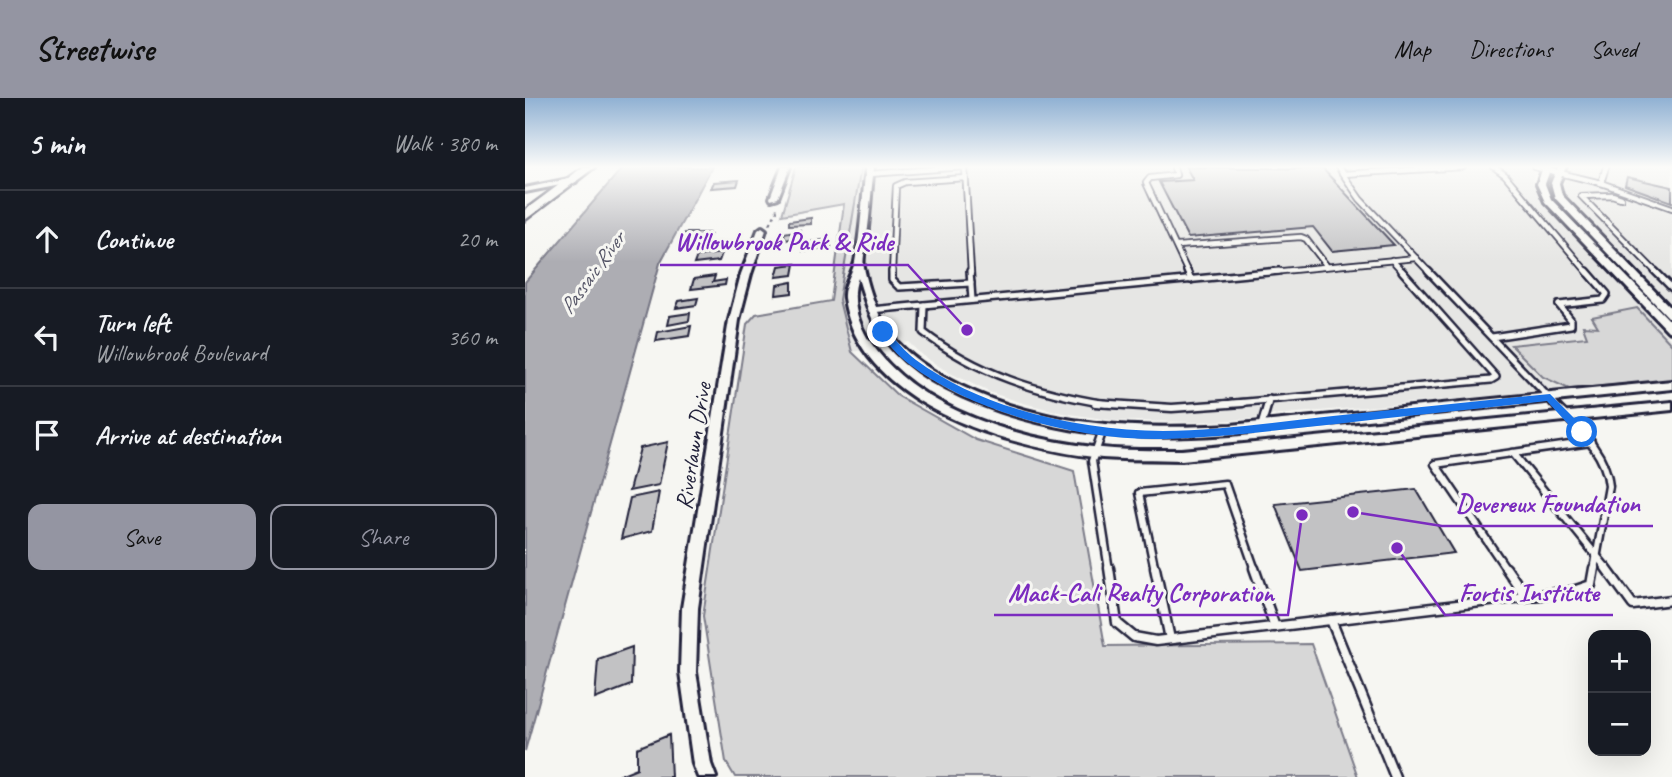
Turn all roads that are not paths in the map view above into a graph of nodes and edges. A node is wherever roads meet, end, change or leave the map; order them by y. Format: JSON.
{"nodes":[{"id":1,"x":548,"y":199,"type":"edge"},
{"id":2,"x":866,"y":199,"type":"edge"},
{"id":3,"x":895,"y":199,"type":"edge"},
{"id":4,"x":966,"y":199,"type":"edge"},
{"id":5,"x":1154,"y":199,"type":"edge"},
{"id":6,"x":1360,"y":199,"type":"edge"},
{"id":7,"x":1523,"y":199,"type":"edge"},
{"id":8,"x":1547,"y":199,"type":"edge"},
{"id":9,"x":1560,"y":199,"type":"edge"},
{"id":10,"x":1584,"y":199,"type":"edge"},
{"id":11,"x":1646,"y":199,"type":"edge"},
{"id":12,"x":1672,"y":208,"type":"edge"},
{"id":13,"x":525,"y":216,"type":"edge"},
{"id":14,"x":762,"y":230,"type":"road end"},
{"id":15,"x":1177,"y":247,"type":"junction"},
{"id":16,"x":1416,"y":258,"type":"junction"},
{"id":17,"x":1392,"y":260,"type":"junction"},
{"id":18,"x":859,"y":265,"type":"junction"},
{"id":19,"x":1326,"y":265,"type":"junction"},
{"id":20,"x":1191,"y":280,"type":"junction"},
{"id":21,"x":971,"y":282,"type":"junction"},
{"id":22,"x":1672,"y":288,"type":"edge"},
{"id":23,"x":972,"y":300,"type":"junction"},
{"id":24,"x":924,"y":305,"type":"junction"},
{"id":25,"x":871,"y":310,"type":"junction"},
{"id":26,"x":1672,"y":315,"type":"edge"},
{"id":27,"x":1672,"y":329,"type":"edge"},
{"id":28,"x":1492,"y":337,"type":"junction"},
{"id":29,"x":1672,"y":385,"type":"edge"},
{"id":30,"x":1550,"y":397,"type":"junction"},
{"id":31,"x":1269,"y":399,"type":"junction"},
{"id":32,"x":1672,"y":406,"type":"edge"},
{"id":33,"x":1569,"y":416,"type":"junction"},
{"id":34,"x":1261,"y":427,"type":"junction"},
{"id":35,"x":1103,"y":430,"type":"junction"},
{"id":36,"x":1591,"y":442,"type":"junction"},
{"id":37,"x":1097,"y":452,"type":"junction"},
{"id":38,"x":1513,"y":453,"type":"junction"},
{"id":39,"x":1597,"y":555,"type":"junction"},
{"id":40,"x":1526,"y":597,"type":"junction"},
{"id":41,"x":1672,"y":600,"type":"edge"},
{"id":42,"x":1331,"y":620,"type":"junction"},
{"id":43,"x":1275,"y":626,"type":"junction"},
{"id":44,"x":1170,"y":639,"type":"junction"},
{"id":45,"x":688,"y":672,"type":"joint"},
{"id":46,"x":706,"y":777,"type":"edge"},
{"id":47,"x":1395,"y":777,"type":"edge"}],
"edges":[{"from":1,"to":13,"type":"street"},
{"from":2,"to":18,"type":"street"},
{"from":3,"to":21,"type":"lane"},
{"from":4,"to":21,"type":"lane"},
{"from":5,"to":15,"type":"lane"},
{"from":6,"to":16,"type":"lane"},
{"from":7,"to":28,"type":"lane"},
{"from":8,"to":27,"type":"street"},
{"from":9,"to":26,"type":"street"},
{"from":10,"to":22,"type":"lane"},
{"from":11,"to":12,"type":"lane"},
{"from":14,"to":45,"type":"street","name":"Riverlawn Drive"},
{"from":15,"to":19,"type":"lane"},
{"from":15,"to":20,"type":"lane"},
{"from":16,"to":17,"type":"lane"},
{"from":16,"to":28,"type":"lane"},
{"from":17,"to":19,"type":"lane"},
{"from":17,"to":31,"type":"lane"},
{"from":18,"to":25,"type":"street"},
{"from":18,"to":37,"type":"street"},
{"from":19,"to":20,"type":"lane"},
{"from":20,"to":23,"type":"lane"},
{"from":21,"to":23,"type":"lane"},
{"from":23,"to":24,"type":"lane"},
{"from":24,"to":25,"type":"lane"},
{"from":24,"to":31,"type":"lane"},
{"from":25,"to":35,"type":"street"},
{"from":28,"to":30,"type":"lane"},
{"from":29,"to":30,"type":"street"},
{"from":30,"to":33,"type":"lane"},
{"from":30,"to":34,"type":"street"},
{"from":31,"to":34,"type":"lane"},
{"from":32,"to":33,"type":"street"},
{"from":33,"to":36,"type":"lane"},
{"from":33,"to":37,"type":"street"},
{"from":34,"to":35,"type":"street"},
{"from":35,"to":37,"type":"lane"},
{"from":36,"to":38,"type":"lane"},
{"from":36,"to":39,"type":"lane"},
{"from":37,"to":44,"type":"lane"},
{"from":38,"to":39,"type":"lane"},
{"from":38,"to":40,"type":"lane"},
{"from":39,"to":40,"type":"lane"},
{"from":39,"to":41,"type":"lane"},
{"from":40,"to":42,"type":"lane"},
{"from":42,"to":43,"type":"lane"},
{"from":42,"to":47,"type":"lane"},
{"from":43,"to":44,"type":"lane"},
{"from":43,"to":44,"type":"lane"},
{"from":45,"to":46,"type":"street"}]}
